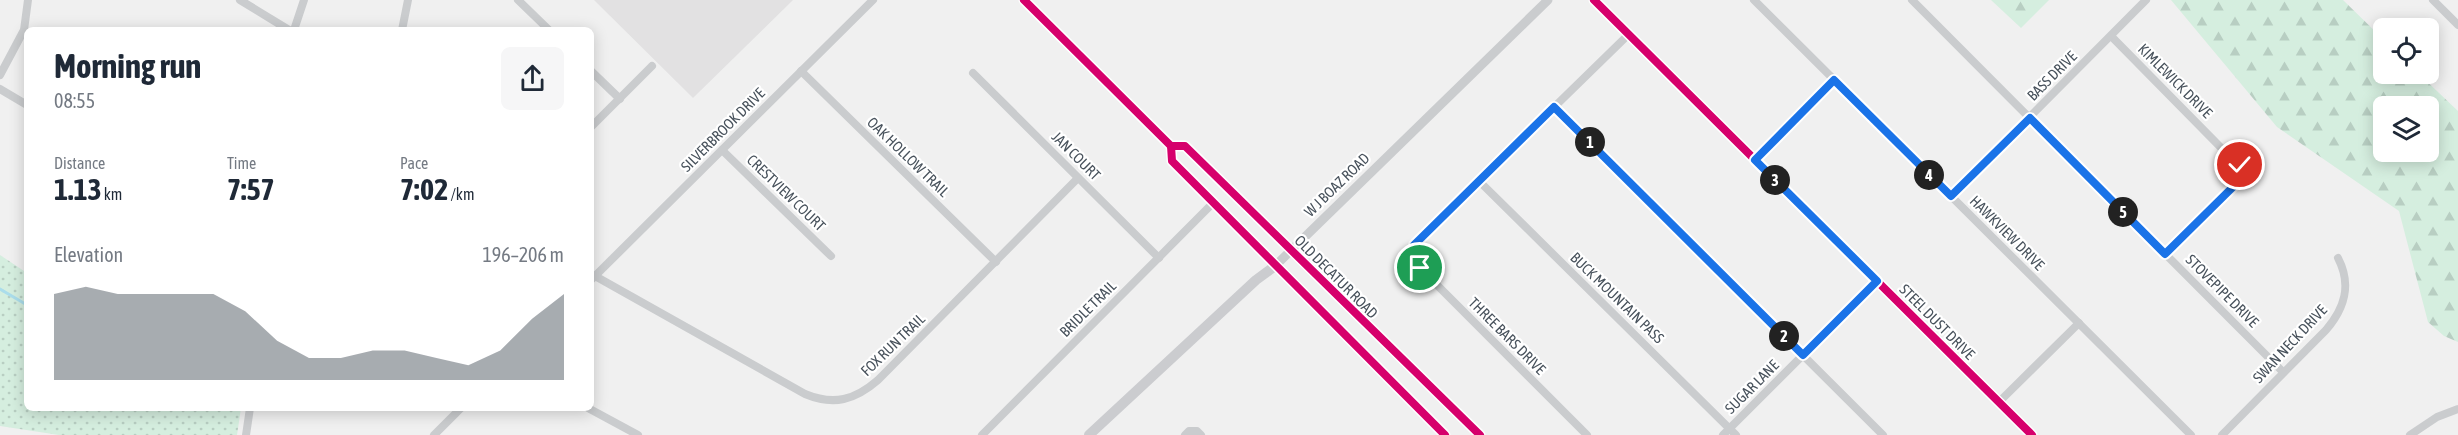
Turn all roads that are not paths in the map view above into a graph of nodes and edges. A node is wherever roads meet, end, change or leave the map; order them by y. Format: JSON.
{"nodes":[{"id":1,"x":28,"y":0,"type":"edge"},
{"id":2,"x":240,"y":0,"type":"edge"},
{"id":3,"x":304,"y":0,"type":"edge"},
{"id":4,"x":408,"y":0,"type":"edge"},
{"id":5,"x":518,"y":0,"type":"edge"},
{"id":6,"x":873,"y":0,"type":"edge"},
{"id":7,"x":1024,"y":0,"type":"edge"},
{"id":8,"x":1548,"y":0,"type":"edge"},
{"id":9,"x":1594,"y":0,"type":"edge"},
{"id":10,"x":1754,"y":0,"type":"edge"},
{"id":11,"x":1912,"y":0,"type":"edge"},
{"id":12,"x":2146,"y":0,"type":"edge"},
{"id":13,"x":2433,"y":0,"type":"edge"},
{"id":14,"x":2458,"y":25,"type":"edge"},
{"id":15,"x":24,"y":27,"type":"edge"},
{"id":16,"x":284,"y":27,"type":"edge"},
{"id":17,"x":295,"y":27,"type":"edge"},
{"id":18,"x":403,"y":27,"type":"edge"},
{"id":19,"x":546,"y":27,"type":"edge"},
{"id":20,"x":24,"y":30,"type":"edge"},
{"id":21,"x":1628,"y":35,"type":"junction"},
{"id":22,"x":2111,"y":36,"type":"junction"},
{"id":23,"x":652,"y":66,"type":"dead end"},
{"id":24,"x":801,"y":71,"type":"junction"},
{"id":25,"x":973,"y":73,"type":"dead end"},
{"id":26,"x":594,"y":74,"type":"edge"},
{"id":27,"x":0,"y":75,"type":"edge"},
{"id":28,"x":1834,"y":80,"type":"junction"},
{"id":29,"x":0,"y":89,"type":"edge"},
{"id":30,"x":620,"y":99,"type":"junction"},
{"id":31,"x":24,"y":103,"type":"edge"},
{"id":32,"x":1554,"y":107,"type":"junction"},
{"id":33,"x":2030,"y":118,"type":"junction"},
{"id":34,"x":594,"y":124,"type":"edge"},
{"id":35,"x":1171,"y":146,"type":"junction"},
{"id":36,"x":722,"y":150,"type":"junction"},
{"id":37,"x":1755,"y":160,"type":"junction"},
{"id":38,"x":1078,"y":178,"type":"junction"},
{"id":39,"x":1479,"y":181,"type":"junction"},
{"id":40,"x":1951,"y":196,"type":"junction"},
{"id":41,"x":1214,"y":202,"type":"junction"},
{"id":42,"x":1290,"y":251,"type":"junction"},
{"id":43,"x":2165,"y":254,"type":"junction"},
{"id":44,"x":831,"y":255,"type":"dead end"},
{"id":45,"x":1159,"y":258,"type":"junction"},
{"id":46,"x":2338,"y":258,"type":"dead end"},
{"id":47,"x":996,"y":262,"type":"junction"},
{"id":48,"x":1275,"y":266,"type":"junction"},
{"id":49,"x":594,"y":277,"type":"edge"},
{"id":50,"x":594,"y":279,"type":"edge"},
{"id":51,"x":1877,"y":281,"type":"junction"},
{"id":52,"x":2079,"y":323,"type":"junction"},
{"id":53,"x":1803,"y":355,"type":"junction"},
{"id":54,"x":2283,"y":372,"type":"junction"},
{"id":55,"x":1999,"y":402,"type":"junction"},
{"id":56,"x":2458,"y":409,"type":"edge"},
{"id":57,"x":249,"y":411,"type":"edge"},
{"id":58,"x":459,"y":411,"type":"edge"},
{"id":59,"x":594,"y":411,"type":"edge"},
{"id":60,"x":1730,"y":433,"type":"edge"},
{"id":61,"x":246,"y":435,"type":"edge"},
{"id":62,"x":434,"y":435,"type":"edge"},
{"id":63,"x":638,"y":435,"type":"edge"},
{"id":64,"x":981,"y":435,"type":"edge"},
{"id":65,"x":1089,"y":435,"type":"edge"},
{"id":66,"x":1185,"y":435,"type":"edge"},
{"id":67,"x":1201,"y":435,"type":"edge"},
{"id":68,"x":1445,"y":435,"type":"edge"},
{"id":69,"x":1480,"y":435,"type":"edge"},
{"id":70,"x":1587,"y":435,"type":"edge"},
{"id":71,"x":1882,"y":435,"type":"edge"},
{"id":72,"x":2032,"y":435,"type":"edge"},
{"id":73,"x":2191,"y":435,"type":"edge"},
{"id":74,"x":2222,"y":435,"type":"edge"},
{"id":75,"x":2410,"y":435,"type":"edge"}],
"edges":[{"from":1,"to":15,"type":"street"},
{"from":2,"to":16,"type":"street"},
{"from":3,"to":17,"type":"street"},
{"from":4,"to":18,"type":"street"},
{"from":5,"to":19,"type":"street"},
{"from":6,"to":24,"type":"street","name":"SILVERBROOK DRIVE"},
{"from":7,"to":35,"type":"main road","name":"OLD DECATUR ROAD"},
{"from":8,"to":42,"type":"street","name":"W J BOAZ ROAD"},
{"from":9,"to":21,"type":"street","name":"STEEL DUST DRIVE"},
{"from":10,"to":28,"type":"street","name":"HAWKVIEW DRIVE"},
{"from":11,"to":33,"type":"street","name":"STOVEPIPE DRIVE"},
{"from":12,"to":22,"type":"street","name":"BASS DRIVE"},
{"from":13,"to":14,"type":"street"},
{"from":20,"to":27,"type":"street"},
{"from":21,"to":32,"type":"street"},
{"from":21,"to":37,"type":"street","name":"STEEL DUST DRIVE"},
{"from":22,"to":33,"type":"street","name":"BASS DRIVE"},
{"from":22,"to":43,"type":"street","name":"KIMLEWICK DRIVE"},
{"from":23,"to":30,"type":"street"},
{"from":24,"to":36,"type":"street","name":"SILVERBROOK DRIVE"},
{"from":24,"to":47,"type":"street","name":"OAK HOLLOW TRAIL"},
{"from":25,"to":38,"type":"street","name":"JAN COURT"},
{"from":26,"to":30,"type":"street"},
{"from":28,"to":37,"type":"street"},
{"from":28,"to":40,"type":"street","name":"HAWKVIEW DRIVE"},
{"from":29,"to":31,"type":"street"},
{"from":30,"to":34,"type":"street"},
{"from":32,"to":39,"type":"street"},
{"from":32,"to":53,"type":"street"},
{"from":33,"to":40,"type":"street","name":"BASS DRIVE"},
{"from":33,"to":43,"type":"street","name":"STOVEPIPE DRIVE"},
{"from":35,"to":41,"type":"main road","name":"OLD DECATUR ROAD"},
{"from":35,"to":42,"type":"main road","name":"OLD DECATUR ROAD"},
{"from":36,"to":44,"type":"street","name":"CRESTVIEW COURT"},
{"from":36,"to":49,"type":"street","name":"SILVERBROOK DRIVE"},
{"from":37,"to":51,"type":"street","name":"STEEL DUST DRIVE"},
{"from":38,"to":45,"type":"street","name":"JAN COURT"},
{"from":38,"to":47,"type":"street","name":"FOX RUN TRAIL"},
{"from":39,"to":60,"type":"street","name":"BUCK MOUNTAIN PASS"},
{"from":39,"to":70,"type":"street","name":"THREE BARS DRIVE"},
{"from":40,"to":52,"type":"street","name":"HAWKVIEW DRIVE"},
{"from":41,"to":45,"type":"street","name":"BRIDLE TRAIL"},
{"from":41,"to":48,"type":"main road","name":"OLD DECATUR ROAD"},
{"from":42,"to":48,"type":"street","name":"W J BOAZ ROAD"},
{"from":42,"to":69,"type":"main road","name":"OLD DECATUR ROAD"},
{"from":43,"to":54,"type":"street","name":"STOVEPIPE DRIVE"},
{"from":45,"to":64,"type":"street","name":"BRIDLE TRAIL"},
{"from":46,"to":54,"type":"street","name":"SWAN NECK DRIVE"},
{"from":47,"to":50,"type":"street","name":"FOX RUN TRAIL"},
{"from":48,"to":65,"type":"main road","name":"W J BOAZ ROAD"},
{"from":48,"to":68,"type":"main road","name":"OLD DECATUR ROAD"},
{"from":51,"to":53,"type":"street","name":"SUGAR LANE"},
{"from":51,"to":55,"type":"street","name":"STEEL DUST DRIVE"},
{"from":52,"to":55,"type":"street"},
{"from":52,"to":73,"type":"street","name":"HAWKVIEW DRIVE"},
{"from":53,"to":60,"type":"street","name":"SUGAR LANE"},
{"from":53,"to":71,"type":"street"},
{"from":54,"to":74,"type":"street","name":"SWAN NECK DRIVE"},
{"from":55,"to":72,"type":"street","name":"STEEL DUST DRIVE"},
{"from":56,"to":75,"type":"street"},
{"from":57,"to":61,"type":"street"},
{"from":58,"to":62,"type":"street"},
{"from":59,"to":63,"type":"street"},
{"from":66,"to":67,"type":"street"}]}
